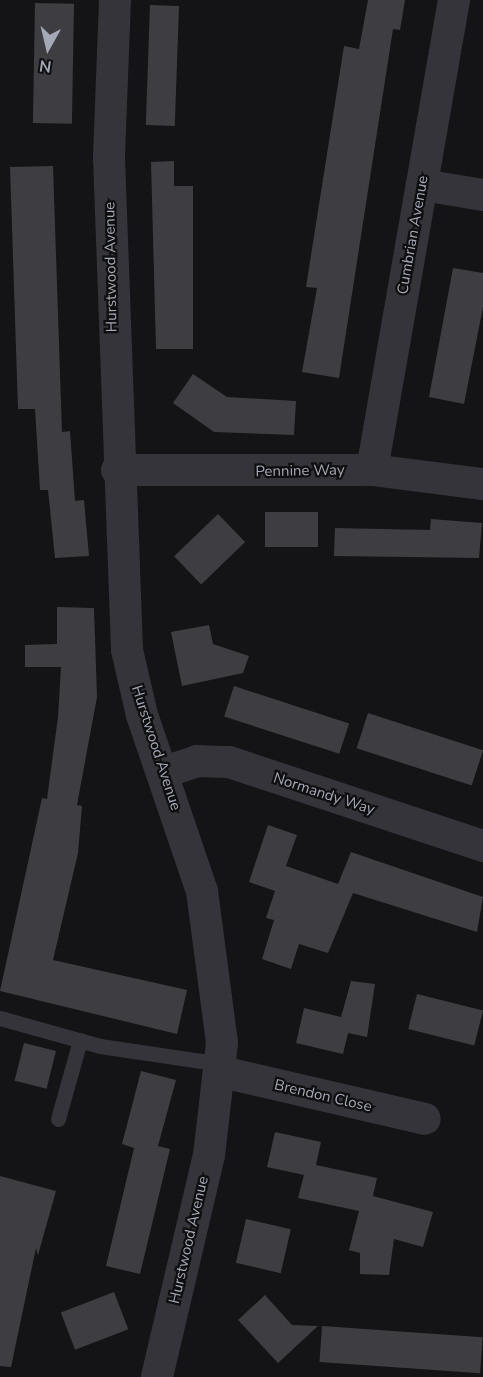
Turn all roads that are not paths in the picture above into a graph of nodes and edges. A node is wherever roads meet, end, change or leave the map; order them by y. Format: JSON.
{"nodes":[{"id":1,"x":115,"y":0,"type":"edge"},
{"id":2,"x":454,"y":0,"type":"edge"},
{"id":3,"x":422,"y":185,"type":"junction"},
{"id":4,"x":483,"y":195,"type":"edge"},
{"id":5,"x":117,"y":470,"type":"junction"},
{"id":6,"x":372,"y":470,"type":"junction"},
{"id":7,"x":483,"y":484,"type":"edge"},
{"id":8,"x":164,"y":772,"type":"junction"},
{"id":9,"x":483,"y":846,"type":"edge"},
{"id":10,"x":0,"y":1018,"type":"edge"},
{"id":11,"x":80,"y":1040,"type":"junction"},
{"id":12,"x":222,"y":1068,"type":"junction"},
{"id":13,"x":57,"y":1119,"type":"dead end"},
{"id":14,"x":425,"y":1119,"type":"dead end"},
{"id":15,"x":157,"y":1377,"type":"edge"}],
"edges":[{"from":1,"to":5,"type":"street","name":"Hurstwood Avenue"},
{"from":2,"to":3,"type":"street","name":"Cumbrian Avenue"},
{"from":3,"to":4,"type":"street"},
{"from":3,"to":6,"type":"street","name":"Cumbrian Avenue"},
{"from":5,"to":6,"type":"street","name":"Pennine Way"},
{"from":5,"to":8,"type":"street","name":"Hurstwood Avenue"},
{"from":6,"to":7,"type":"street","name":"Pennine Way"},
{"from":8,"to":9,"type":"street","name":"Normandy Way"},
{"from":8,"to":12,"type":"street","name":"Hurstwood Avenue"},
{"from":10,"to":11,"type":"lane"},
{"from":11,"to":12,"type":"lane"},
{"from":11,"to":13,"type":"lane"},
{"from":12,"to":14,"type":"street","name":"Brendon Close"},
{"from":12,"to":15,"type":"street","name":"Hurstwood Avenue"}]}
